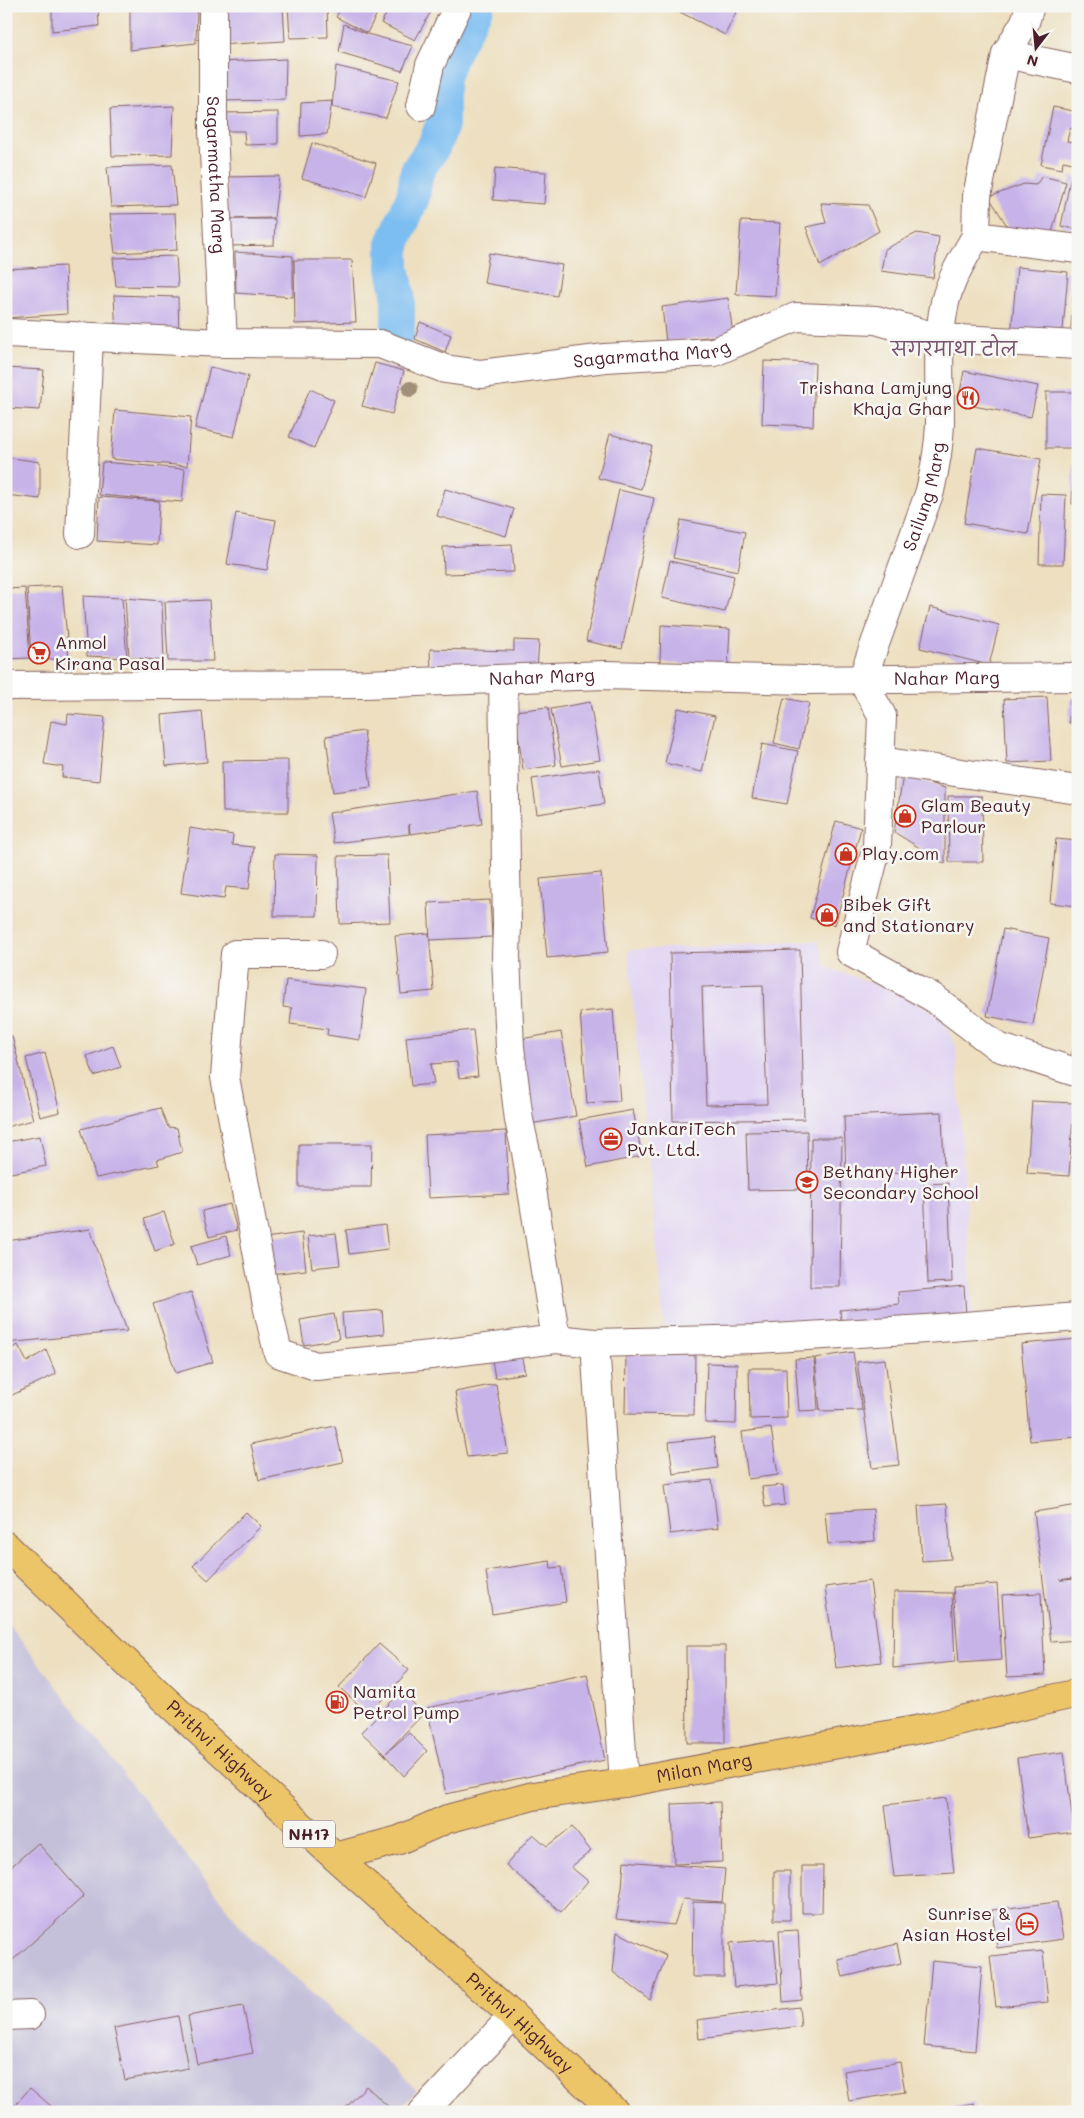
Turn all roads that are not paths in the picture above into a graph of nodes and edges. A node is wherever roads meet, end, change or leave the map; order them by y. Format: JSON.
{"nodes":[{"id":1,"x":213,"y":6,"type":"edge"},
{"id":2,"x":458,"y":6,"type":"edge"},
{"id":3,"x":1030,"y":6,"type":"edge"},
{"id":4,"x":1006,"y":54,"type":"junction"},
{"id":5,"x":1078,"y":69,"type":"edge"},
{"id":6,"x":420,"y":106,"type":"dead end"},
{"id":7,"x":976,"y":236,"type":"junction"},
{"id":8,"x":1078,"y":249,"type":"edge"},
{"id":9,"x":6,"y":334,"type":"edge"},
{"id":10,"x":88,"y":337,"type":"junction"},
{"id":11,"x":939,"y":338,"type":"junction"},
{"id":12,"x":223,"y":343,"type":"junction"},
{"id":13,"x":1078,"y":345,"type":"edge"},
{"id":14,"x":80,"y":534,"type":"dead end"},
{"id":15,"x":864,"y":670,"type":"junction"},
{"id":16,"x":1078,"y":677,"type":"edge"},
{"id":17,"x":503,"y":680,"type":"junction"},
{"id":18,"x":6,"y":686,"type":"edge"},
{"id":19,"x":880,"y":761,"type":"junction"},
{"id":20,"x":1078,"y":790,"type":"edge"},
{"id":21,"x":321,"y":954,"type":"dead end"},
{"id":22,"x":1078,"y":1073,"type":"edge"},
{"id":23,"x":1078,"y":1317,"type":"edge"},
{"id":24,"x":556,"y":1339,"type":"junction"},
{"id":25,"x":595,"y":1342,"type":"junction"},
{"id":26,"x":7,"y":1548,"type":"edge"},
{"id":27,"x":1078,"y":1693,"type":"edge"},
{"id":28,"x":624,"y":1783,"type":"junction"},
{"id":29,"x":335,"y":1858,"type":"junction"},
{"id":30,"x":512,"y":2016,"type":"junction"},
{"id":31,"x":423,"y":2112,"type":"edge"},
{"id":32,"x":615,"y":2112,"type":"edge"}],
"edges":[{"from":1,"to":12,"type":"street","name":"Sagarmatha Marg"},
{"from":2,"to":6,"type":"street"},
{"from":3,"to":4,"type":"street"},
{"from":4,"to":5,"type":"street"},
{"from":4,"to":7,"type":"street"},
{"from":7,"to":8,"type":"street"},
{"from":7,"to":11,"type":"street","name":"Sailung Marg"},
{"from":9,"to":10,"type":"street","name":"Sagarmatha Marg"},
{"from":10,"to":12,"type":"street","name":"Sagarmatha Marg"},
{"from":10,"to":14,"type":"street"},
{"from":11,"to":12,"type":"street","name":"Sagarmatha Marg"},
{"from":11,"to":13,"type":"street","name":"Sagarmatha Marg"},
{"from":11,"to":15,"type":"street","name":"Sailung Marg"},
{"from":15,"to":16,"type":"street","name":"Nahar Marg"},
{"from":15,"to":17,"type":"street","name":"Nahar Marg"},
{"from":15,"to":19,"type":"street"},
{"from":17,"to":18,"type":"street","name":"Nahar Marg"},
{"from":17,"to":24,"type":"street"},
{"from":19,"to":20,"type":"street"},
{"from":19,"to":22,"type":"street"},
{"from":21,"to":24,"type":"street"},
{"from":23,"to":25,"type":"street"},
{"from":24,"to":25,"type":"street"},
{"from":25,"to":28,"type":"street"},
{"from":26,"to":29,"type":"main road","name":"Prithvi Highway","number":"NH17"},
{"from":27,"to":28,"type":"main road","name":"Milan Marg"},
{"from":28,"to":29,"type":"main road","name":"Milan Marg"},
{"from":29,"to":30,"type":"main road","name":"Prithvi Highway","number":"NH17"},
{"from":30,"to":31,"type":"street"},
{"from":30,"to":32,"type":"main road","name":"Prithvi Highway","number":"NH17"}]}
